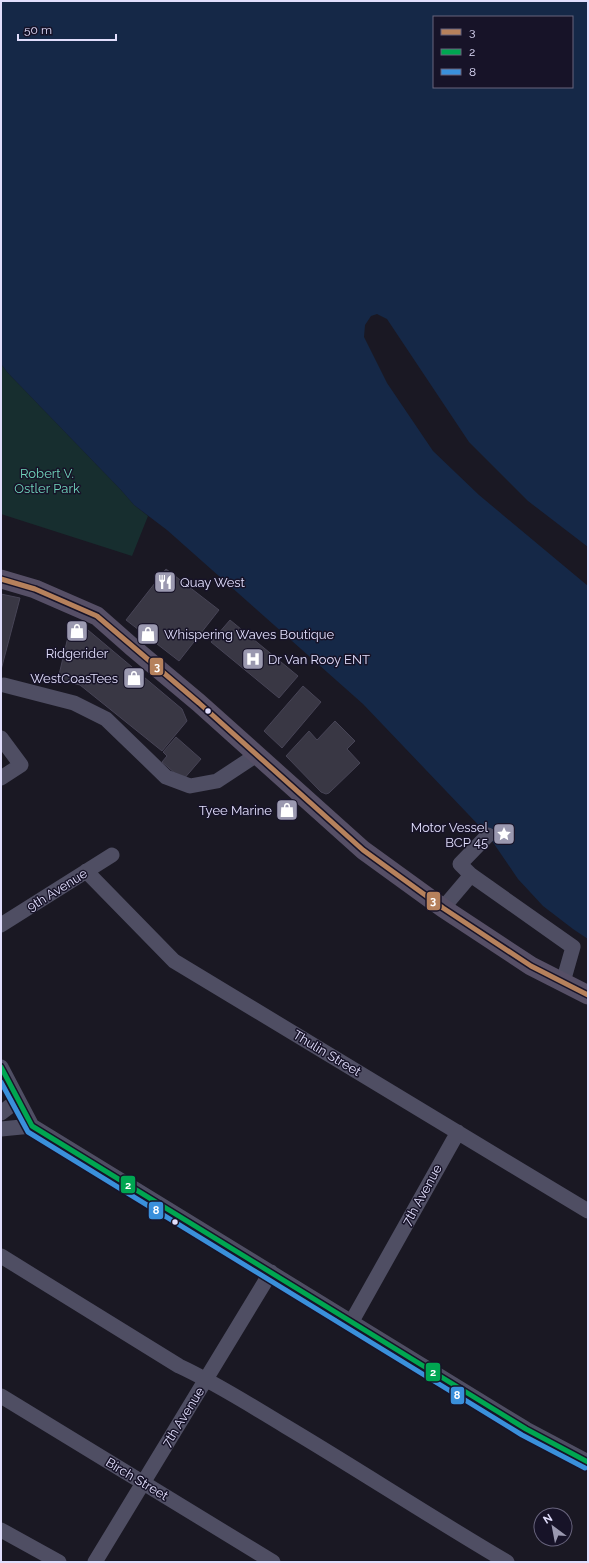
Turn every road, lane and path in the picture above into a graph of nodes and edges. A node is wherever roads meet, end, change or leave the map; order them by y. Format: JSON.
{"nodes":[{"id":1,"x":1,"y":578,"type":"edge"},
{"id":2,"x":4,"y":685,"type":"dead end"},
{"id":3,"x":1,"y":738,"type":"edge"},
{"id":4,"x":258,"y":754,"type":"junction"},
{"id":5,"x":1,"y":778,"type":"edge"},
{"id":6,"x":488,"y":835,"type":"dead end"},
{"id":7,"x":112,"y":855,"type":"dead end"},
{"id":8,"x":86,"y":871,"type":"junction"},
{"id":9,"x":471,"y":875,"type":"junction"},
{"id":10,"x":444,"y":908,"type":"junction"},
{"id":11,"x":1,"y":925,"type":"edge"},
{"id":12,"x":563,"y":982,"type":"junction"},
{"id":13,"x":588,"y":995,"type":"edge"},
{"id":14,"x":1,"y":1068,"type":"edge"},
{"id":15,"x":18,"y":1100,"type":"junction"},
{"id":16,"x":1,"y":1113,"type":"edge"},
{"id":17,"x":32,"y":1126,"type":"junction"},
{"id":18,"x":1,"y":1129,"type":"edge"},
{"id":19,"x":458,"y":1132,"type":"junction"},
{"id":20,"x":588,"y":1211,"type":"edge"},
{"id":21,"x":1,"y":1256,"type":"edge"},
{"id":22,"x":271,"y":1272,"type":"junction"},
{"id":23,"x":352,"y":1321,"type":"junction"},
{"id":24,"x":207,"y":1379,"type":"junction"},
{"id":25,"x":1,"y":1396,"type":"edge"},
{"id":26,"x":588,"y":1462,"type":"edge"},
{"id":27,"x":143,"y":1483,"type":"junction"},
{"id":28,"x":1,"y":1530,"type":"edge"},
{"id":29,"x":59,"y":1562,"type":"edge"},
{"id":30,"x":95,"y":1562,"type":"edge"},
{"id":31,"x":273,"y":1562,"type":"edge"},
{"id":32,"x":507,"y":1562,"type":"edge"}],
"edges":[{"from":1,"to":4,"type":"main road"},
{"from":2,"to":4,"type":"street"},
{"from":3,"to":5,"type":"street"},
{"from":4,"to":10,"type":"main road"},
{"from":6,"to":9,"type":"street"},
{"from":7,"to":8,"type":"street","name":"9th Avenue"},
{"from":8,"to":11,"type":"street","name":"9th Avenue"},
{"from":8,"to":19,"type":"street","name":"Thulin Street"},
{"from":9,"to":10,"type":"street"},
{"from":9,"to":12,"type":"street"},
{"from":10,"to":12,"type":"main road"},
{"from":12,"to":13,"type":"main road"},
{"from":14,"to":15,"type":"street"},
{"from":15,"to":16,"type":"street"},
{"from":15,"to":17,"type":"street"},
{"from":17,"to":18,"type":"street"},
{"from":17,"to":22,"type":"street"},
{"from":19,"to":20,"type":"street","name":"Thulin Street"},
{"from":19,"to":23,"type":"street","name":"7th Avenue"},
{"from":21,"to":24,"type":"street"},
{"from":22,"to":23,"type":"street"},
{"from":22,"to":24,"type":"street","name":"7th Avenue"},
{"from":23,"to":26,"type":"street"},
{"from":24,"to":27,"type":"street","name":"7th Avenue"},
{"from":24,"to":32,"type":"street"},
{"from":25,"to":27,"type":"street","name":"Birch Street"},
{"from":27,"to":30,"type":"street","name":"7th Avenue"},
{"from":27,"to":31,"type":"street","name":"Birch Street"},
{"from":28,"to":29,"type":"street"}]}
